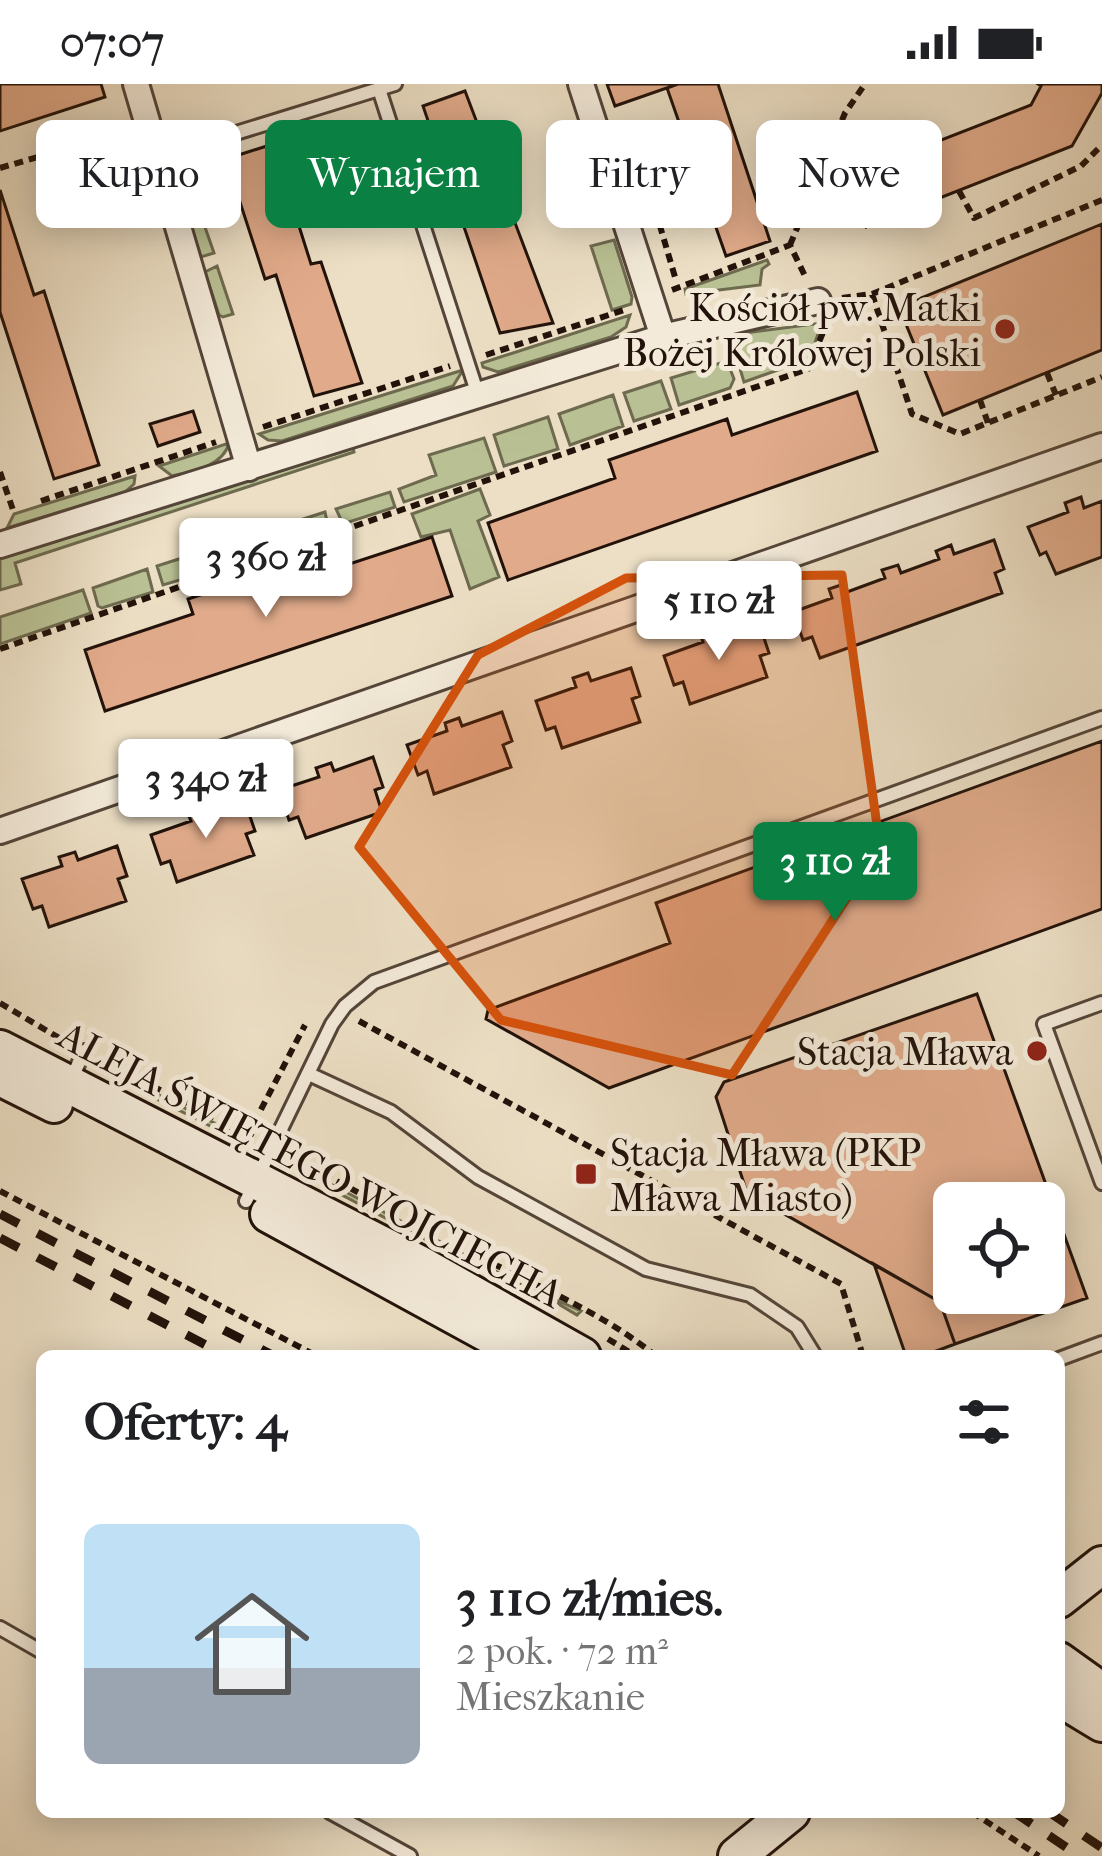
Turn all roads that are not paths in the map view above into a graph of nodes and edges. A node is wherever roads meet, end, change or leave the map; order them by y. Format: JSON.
{"nodes":[{"id":1,"x":136,"y":84,"type":"edge"},
{"id":2,"x":395,"y":84,"type":"edge"},
{"id":3,"x":581,"y":84,"type":"edge"},
{"id":4,"x":379,"y":89,"type":"junction"},
{"id":5,"x":146,"y":120,"type":"edge"},
{"id":6,"x":241,"y":131,"type":"edge"},
{"id":7,"x":178,"y":228,"type":"edge"},
{"id":8,"x":818,"y":301,"type":"road end"},
{"id":9,"x":663,"y":337,"type":"junction"},
{"id":10,"x":478,"y":395,"type":"junction"},
{"id":11,"x":1102,"y":446,"type":"edge"},
{"id":12,"x":249,"y":468,"type":"junction"},
{"id":13,"x":0,"y":544,"type":"edge"},
{"id":14,"x":1102,"y":718,"type":"edge"},
{"id":15,"x":0,"y":831,"type":"edge"},
{"id":16,"x":1102,"y":1003,"type":"edge"},
{"id":17,"x":0,"y":1049,"type":"edge"},
{"id":18,"x":309,"y":1074,"type":"junction"},
{"id":19,"x":0,"y":1077,"type":"edge"},
{"id":20,"x":70,"y":1080,"type":"junction"},
{"id":21,"x":1102,"y":1184,"type":"edge"},
{"id":22,"x":251,"y":1191,"type":"junction"},
{"id":23,"x":1102,"y":1343,"type":"edge"},
{"id":24,"x":520,"y":1350,"type":"edge"},
{"id":25,"x":571,"y":1350,"type":"edge"},
{"id":26,"x":811,"y":1350,"type":"edge"},
{"id":27,"x":1065,"y":1357,"type":"edge"},
{"id":28,"x":1102,"y":1565,"type":"edge"},
{"id":29,"x":1065,"y":1594,"type":"edge"},
{"id":30,"x":0,"y":1628,"type":"edge"},
{"id":31,"x":36,"y":1649,"type":"edge"},
{"id":32,"x":1065,"y":1665,"type":"edge"},
{"id":33,"x":1102,"y":1692,"type":"edge"},
{"id":34,"x":1065,"y":1701,"type":"edge"},
{"id":35,"x":1102,"y":1723,"type":"edge"},
{"id":36,"x":341,"y":1818,"type":"edge"},
{"id":37,"x":783,"y":1818,"type":"edge"},
{"id":38,"x":410,"y":1856,"type":"edge"},
{"id":39,"x":737,"y":1856,"type":"edge"}],
"edges":[{"from":1,"to":5,"type":"street"},
{"from":2,"to":4,"type":"lane"},
{"from":3,"to":9,"type":"street"},
{"from":4,"to":6,"type":"lane"},
{"from":4,"to":10,"type":"lane"},
{"from":7,"to":12,"type":"street"},
{"from":8,"to":9,"type":"street"},
{"from":9,"to":10,"type":"street"},
{"from":10,"to":12,"type":"street"},
{"from":11,"to":15,"type":"street"},
{"from":12,"to":13,"type":"street"},
{"from":14,"to":18,"type":"lane"},
{"from":16,"to":21,"type":"lane"},
{"from":17,"to":20,"type":"street","name":"ALEJA ŚWIĘTEGO WOJCIECHA"},
{"from":18,"to":22,"type":"lane"},
{"from":18,"to":26,"type":"lane"},
{"from":19,"to":20,"type":"street","name":"ALEJA ŚWIĘTEGO WOJCIECHA"},
{"from":20,"to":22,"type":"street","name":"ALEJA ŚWIĘTEGO WOJCIECHA"},
{"from":22,"to":24,"type":"street","name":"ALEJA ŚWIĘTEGO WOJCIECHA"},
{"from":22,"to":25,"type":"street","name":"ALEJA ŚWIĘTEGO WOJCIECHA"},
{"from":23,"to":27,"type":"lane"},
{"from":28,"to":29,"type":"street"},
{"from":30,"to":31,"type":"lane"},
{"from":32,"to":33,"type":"street"},
{"from":34,"to":35,"type":"street"},
{"from":36,"to":38,"type":"lane"},
{"from":37,"to":39,"type":"street"}]}
